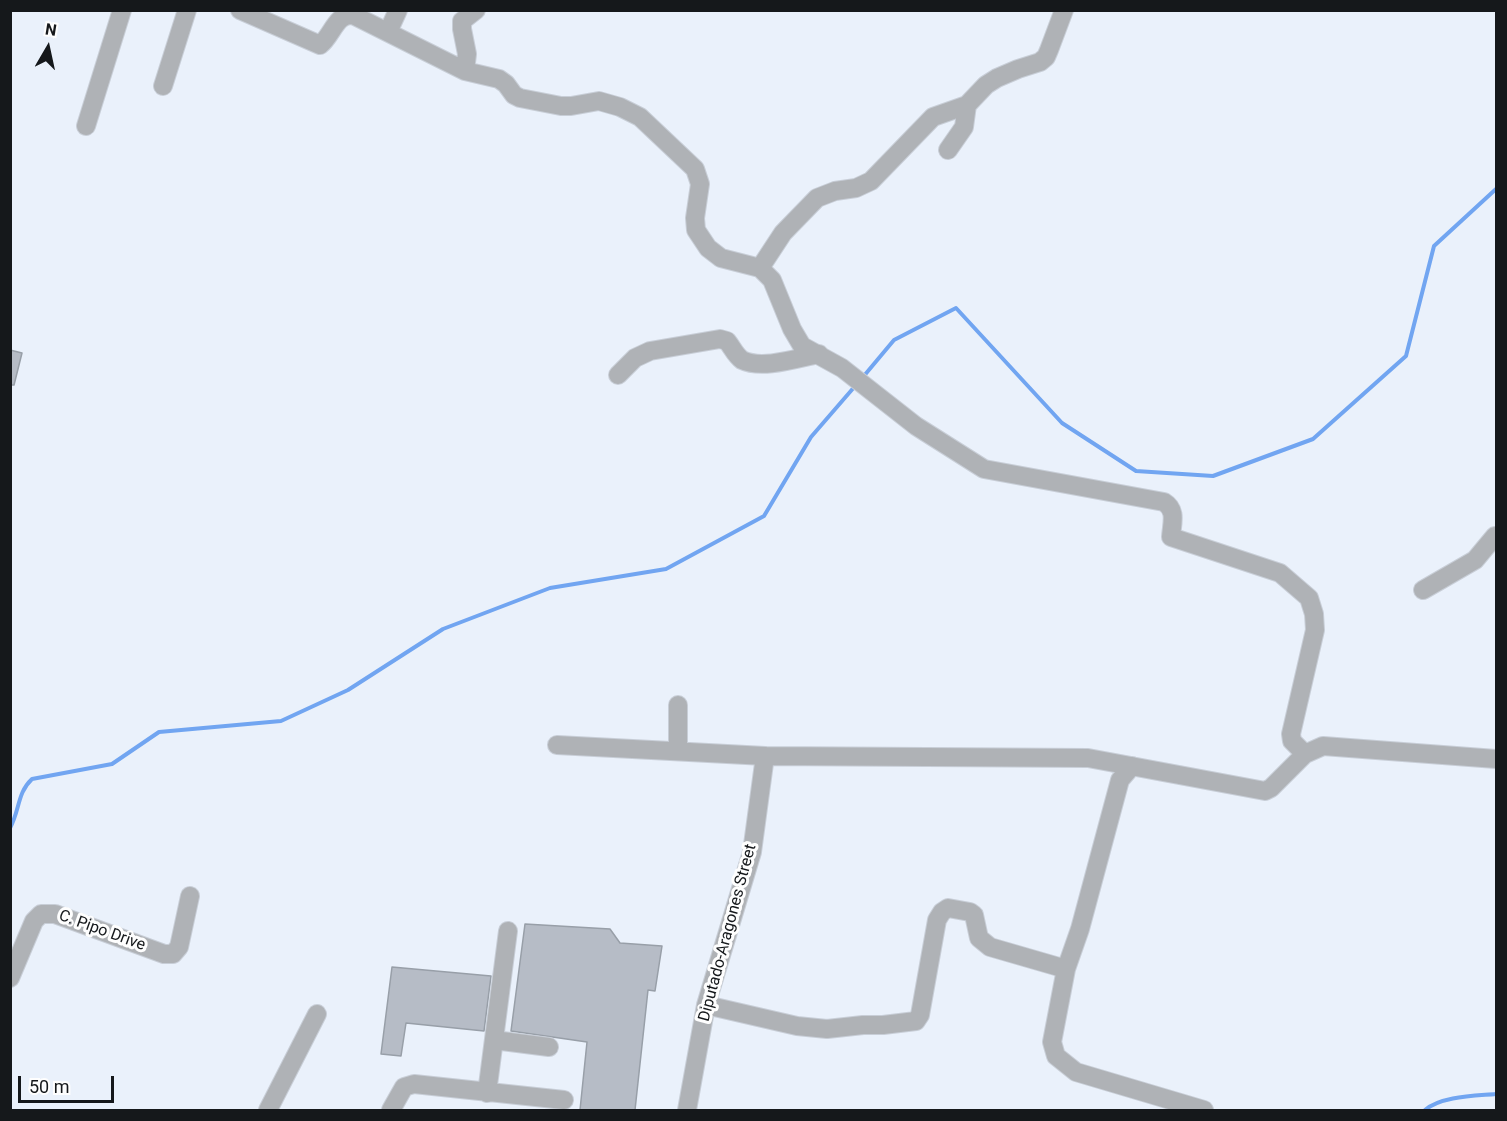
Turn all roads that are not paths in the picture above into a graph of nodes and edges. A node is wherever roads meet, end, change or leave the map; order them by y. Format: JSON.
{"nodes":[{"id":1,"x":122,"y":10,"type":"edge"},
{"id":2,"x":187,"y":10,"type":"edge"},
{"id":3,"x":240,"y":10,"type":"edge"},
{"id":4,"x":398,"y":10,"type":"edge"},
{"id":5,"x":476,"y":10,"type":"edge"},
{"id":6,"x":1064,"y":10,"type":"edge"},
{"id":7,"x":388,"y":33,"type":"junction"},
{"id":8,"x":465,"y":71,"type":"junction"},
{"id":9,"x":163,"y":86,"type":"dead end"},
{"id":10,"x":966,"y":105,"type":"junction"},
{"id":11,"x":86,"y":126,"type":"dead end"},
{"id":12,"x":948,"y":150,"type":"dead end"},
{"id":13,"x":760,"y":268,"type":"junction"},
{"id":14,"x":819,"y":354,"type":"junction"},
{"id":15,"x":618,"y":375,"type":"dead end"},
{"id":16,"x":1493,"y":531,"type":"edge"},
{"id":17,"x":1423,"y":590,"type":"dead end"},
{"id":18,"x":678,"y":705,"type":"dead end"},
{"id":19,"x":557,"y":745,"type":"dead end"},
{"id":20,"x":678,"y":751,"type":"junction"},
{"id":21,"x":1305,"y":754,"type":"junction"},
{"id":22,"x":765,"y":756,"type":"junction"},
{"id":23,"x":1497,"y":759,"type":"edge"},
{"id":24,"x":1132,"y":766,"type":"junction"},
{"id":25,"x":190,"y":896,"type":"dead end"},
{"id":26,"x":508,"y":932,"type":"dead end"},
{"id":27,"x":1066,"y":969,"type":"junction"},
{"id":28,"x":10,"y":978,"type":"edge"},
{"id":29,"x":706,"y":1005,"type":"junction"},
{"id":30,"x":317,"y":1014,"type":"dead end"},
{"id":31,"x":494,"y":1040,"type":"junction"},
{"id":32,"x":549,"y":1047,"type":"dead end"},
{"id":33,"x":487,"y":1093,"type":"junction"},
{"id":34,"x":564,"y":1100,"type":"dead end"},
{"id":35,"x":268,"y":1110,"type":"edge"},
{"id":36,"x":392,"y":1110,"type":"edge"},
{"id":37,"x":687,"y":1110,"type":"edge"},
{"id":38,"x":1204,"y":1110,"type":"edge"}],
"edges":[{"from":1,"to":11,"type":"street"},
{"from":2,"to":9,"type":"street"},
{"from":3,"to":7,"type":"street"},
{"from":4,"to":7,"type":"street"},
{"from":5,"to":8,"type":"street"},
{"from":6,"to":10,"type":"street"},
{"from":7,"to":8,"type":"street"},
{"from":8,"to":13,"type":"street"},
{"from":10,"to":12,"type":"street"},
{"from":10,"to":13,"type":"street"},
{"from":13,"to":14,"type":"street"},
{"from":14,"to":15,"type":"street"},
{"from":14,"to":21,"type":"street"},
{"from":16,"to":17,"type":"street"},
{"from":18,"to":20,"type":"street"},
{"from":19,"to":20,"type":"street"},
{"from":20,"to":22,"type":"street"},
{"from":21,"to":23,"type":"street"},
{"from":21,"to":24,"type":"street"},
{"from":22,"to":24,"type":"street"},
{"from":22,"to":29,"type":"street","name":"Diputado-Aragones Street"},
{"from":24,"to":27,"type":"street"},
{"from":25,"to":28,"type":"street","name":"C. Pipo Drive"},
{"from":26,"to":31,"type":"street"},
{"from":27,"to":29,"type":"street"},
{"from":27,"to":38,"type":"street"},
{"from":29,"to":37,"type":"street","name":"Diputado-Aragones Street"},
{"from":30,"to":35,"type":"street"},
{"from":31,"to":32,"type":"street"},
{"from":31,"to":33,"type":"street"},
{"from":33,"to":34,"type":"street"},
{"from":33,"to":36,"type":"street"}]}
